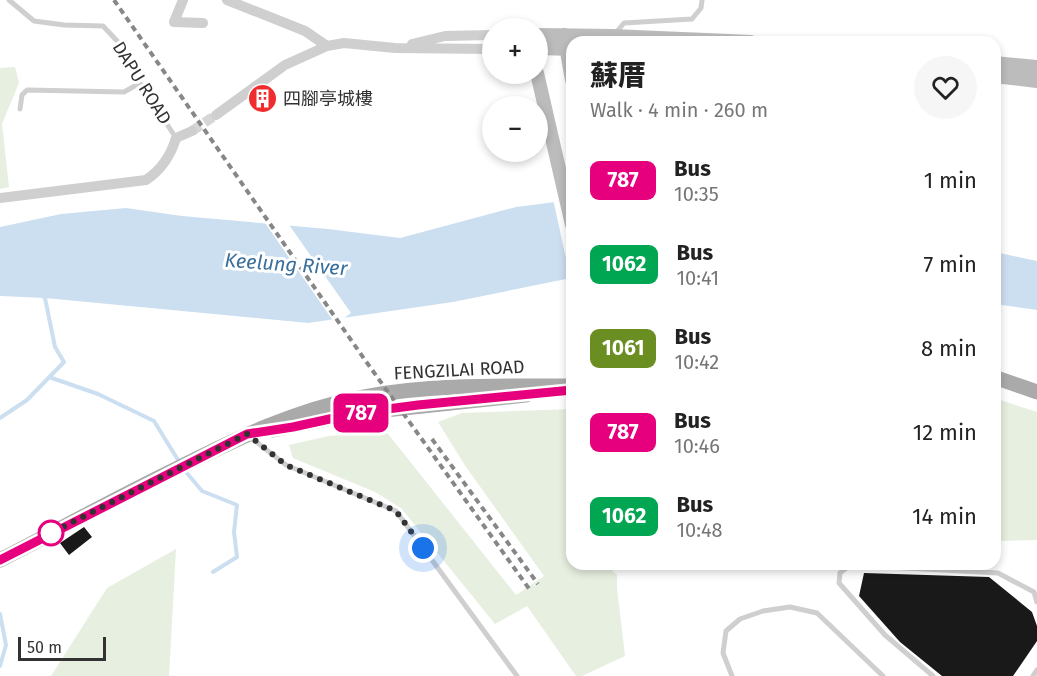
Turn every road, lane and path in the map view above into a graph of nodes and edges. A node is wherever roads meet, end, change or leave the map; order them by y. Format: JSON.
{"nodes":[{"id":1,"x":9,"y":0,"type":"edge"},
{"id":2,"x":183,"y":0,"type":"edge"},
{"id":3,"x":227,"y":0,"type":"edge"},
{"id":4,"x":702,"y":0,"type":"edge"},
{"id":5,"x":203,"y":23,"type":"dead end"},
{"id":6,"x":482,"y":35,"type":"edge"},
{"id":7,"x":614,"y":36,"type":"edge"},
{"id":8,"x":548,"y":38,"type":"edge"},
{"id":9,"x":566,"y":44,"type":"edge"},
{"id":10,"x":566,"y":44,"type":"edge"},
{"id":11,"x":327,"y":46,"type":"junction"},
{"id":12,"x":548,"y":47,"type":"edge"},
{"id":13,"x":395,"y":48,"type":"junction"},
{"id":14,"x":482,"y":48,"type":"edge"},
{"id":15,"x":1001,"y":64,"type":"edge"},
{"id":16,"x":1037,"y":67,"type":"edge"},
{"id":17,"x":1001,"y":77,"type":"edge"},
{"id":18,"x":1037,"y":81,"type":"edge"},
{"id":19,"x":141,"y":83,"type":"junction"},
{"id":20,"x":540,"y":84,"type":"edge"},
{"id":21,"x":20,"y":109,"type":"dead end"},
{"id":22,"x":216,"y":115,"type":"tunnel mouth"},
{"id":23,"x":192,"y":131,"type":"tunnel mouth"},
{"id":24,"x":176,"y":138,"type":"junction"},
{"id":25,"x":0,"y":198,"type":"edge"},
{"id":26,"x":566,"y":199,"type":"edge"},
{"id":27,"x":1001,"y":379,"type":"edge"},
{"id":28,"x":566,"y":386,"type":"edge"},
{"id":29,"x":566,"y":391,"type":"edge"},
{"id":30,"x":1037,"y":392,"type":"edge"},
{"id":31,"x":247,"y":434,"type":"junction"},
{"id":32,"x":0,"y":560,"type":"edge"},
{"id":33,"x":844,"y":570,"type":"edge"},
{"id":34,"x":942,"y":570,"type":"edge"},
{"id":35,"x":1037,"y":602,"type":"edge"},
{"id":36,"x":1037,"y":670,"type":"edge"},
{"id":37,"x":516,"y":676,"type":"edge"},
{"id":38,"x":732,"y":676,"type":"edge"},
{"id":39,"x":883,"y":676,"type":"edge"},
{"id":40,"x":933,"y":676,"type":"edge"},
{"id":41,"x":1033,"y":676,"type":"edge"}],
"edges":[{"from":1,"to":19,"type":"lane","name":"DAPU ROAD"},
{"from":2,"to":5,"type":"street"},
{"from":3,"to":11,"type":"street"},
{"from":4,"to":7,"type":"lane"},
{"from":6,"to":13,"type":"street"},
{"from":8,"to":9,"type":"street"},
{"from":10,"to":12,"type":"street"},
{"from":11,"to":13,"type":"street"},
{"from":11,"to":22,"type":"street"},
{"from":13,"to":14,"type":"street"},
{"from":15,"to":16,"type":"street"},
{"from":17,"to":18,"type":"street"},
{"from":19,"to":21,"type":"lane"},
{"from":19,"to":24,"type":"lane","name":"DAPU ROAD"},
{"from":20,"to":26,"type":"street"},
{"from":23,"to":24,"type":"street","name":"DAPU ROAD"},
{"from":24,"to":25,"type":"street","name":"DAPU ROAD"},
{"from":27,"to":30,"type":"main road"},
{"from":28,"to":31,"type":"main road","name":"FENGZILAI ROAD"},
{"from":29,"to":31,"type":"main road","name":"FENGZILAI ROAD"},
{"from":31,"to":32,"type":"main road","name":"FENGZILAI ROAD"},
{"from":31,"to":37,"type":"lane"},
{"from":33,"to":40,"type":"lane"},
{"from":34,"to":35,"type":"lane"},
{"from":36,"to":41,"type":"lane"},
{"from":38,"to":39,"type":"lane"}]}
